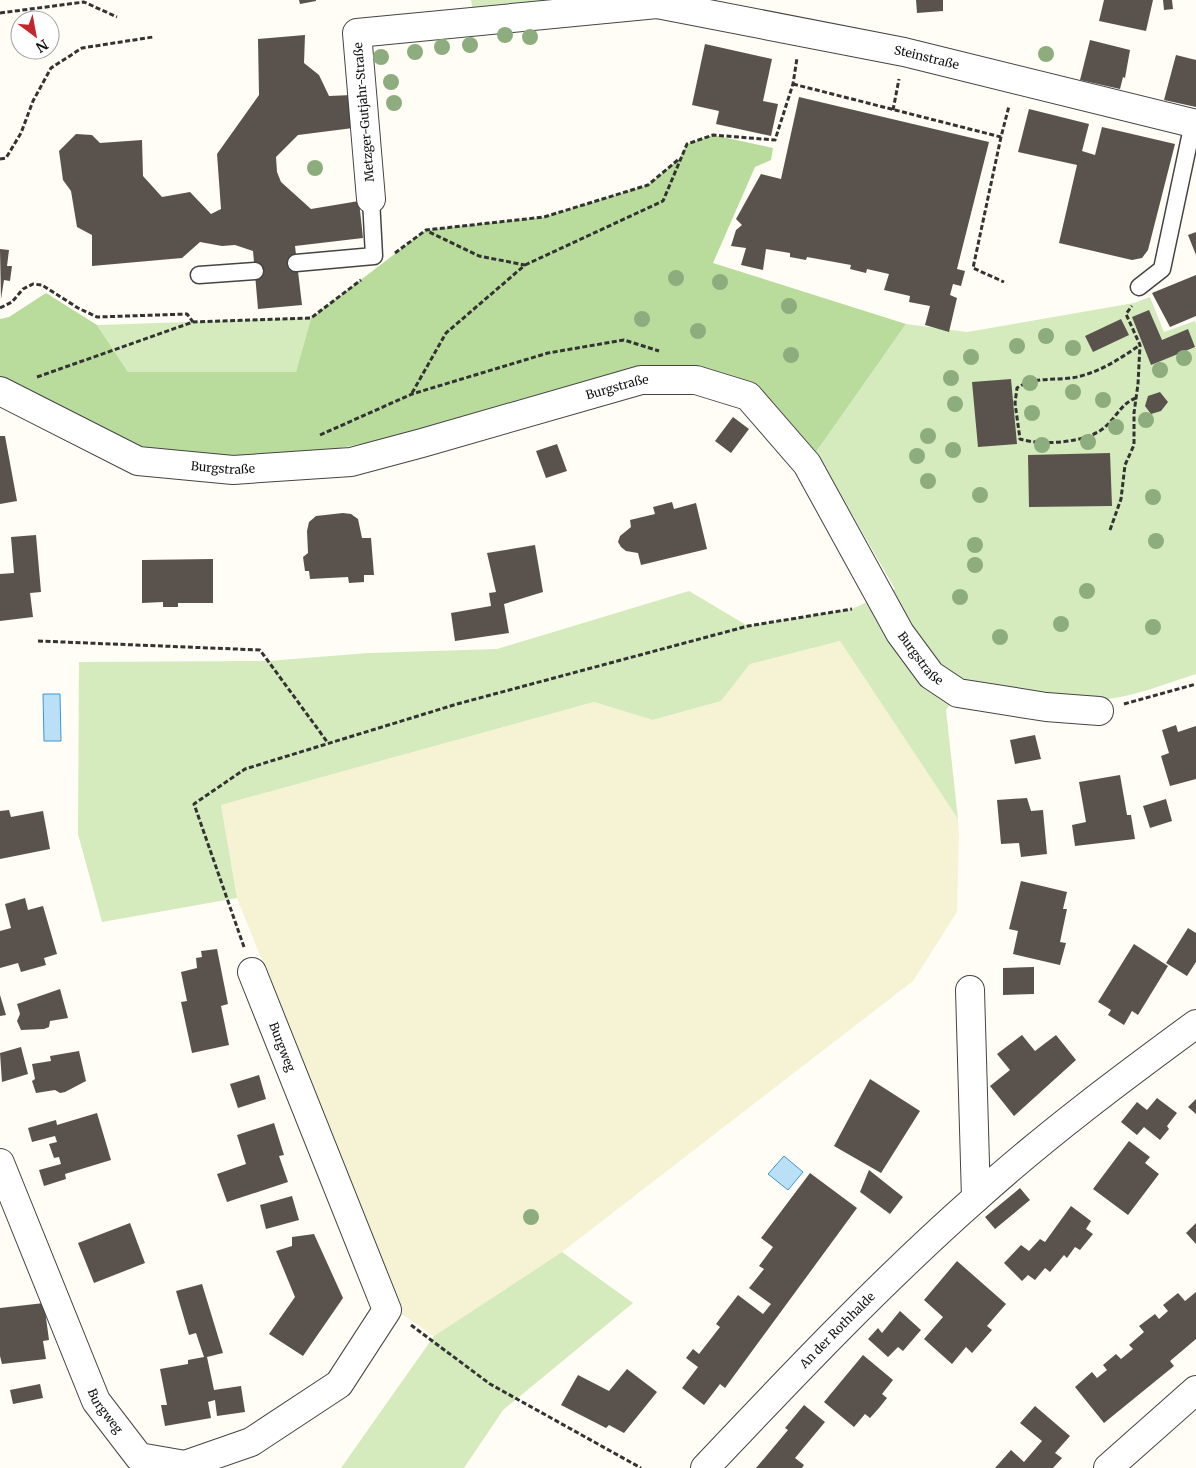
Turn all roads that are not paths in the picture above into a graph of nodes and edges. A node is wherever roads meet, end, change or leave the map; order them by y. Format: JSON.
{"nodes":[{"id":1,"x":656,"y":2,"type":"edge"},
{"id":2,"x":460,"y":11,"type":"edge"},
{"id":3,"x":1194,"y":123,"type":"edge"},
{"id":4,"x":371,"y":199,"type":"joint"},
{"id":5,"x":296,"y":263,"type":"dead end"},
{"id":6,"x":255,"y":271,"type":"dead end"},
{"id":7,"x":199,"y":276,"type":"dead end"},
{"id":8,"x":1139,"y":287,"type":"road end"},
{"id":9,"x":7,"y":395,"type":"edge"},
{"id":10,"x":1099,"y":711,"type":"road end"},
{"id":11,"x":252,"y":972,"type":"road end"},
{"id":12,"x":970,"y":990,"type":"dead end"},
{"id":13,"x":1196,"y":1024,"type":"edge"},
{"id":14,"x":0,"y":1163,"type":"edge"},
{"id":15,"x":976,"y":1198,"type":"junction"},
{"id":16,"x":1196,"y":1390,"type":"edge"},
{"id":17,"x":706,"y":1468,"type":"edge"},
{"id":18,"x":1108,"y":1468,"type":"edge"}],
"edges":[{"from":1,"to":2,"type":"street","name":"Steinstraße"},
{"from":1,"to":3,"type":"street","name":"Steinstraße"},
{"from":2,"to":4,"type":"street","name":"Metzger-Gutjahr-Straße"},
{"from":3,"to":8,"type":"lane"},
{"from":4,"to":5,"type":"lane"},
{"from":6,"to":7,"type":"lane"},
{"from":9,"to":10,"type":"street","name":"Burgstraße"},
{"from":11,"to":14,"type":"street","name":"Burgweg"},
{"from":12,"to":15,"type":"street"},
{"from":13,"to":15,"type":"street","name":"An der Rothhalde"},
{"from":15,"to":17,"type":"street","name":"An der Rothhalde"},
{"from":16,"to":18,"type":"street"}]}
